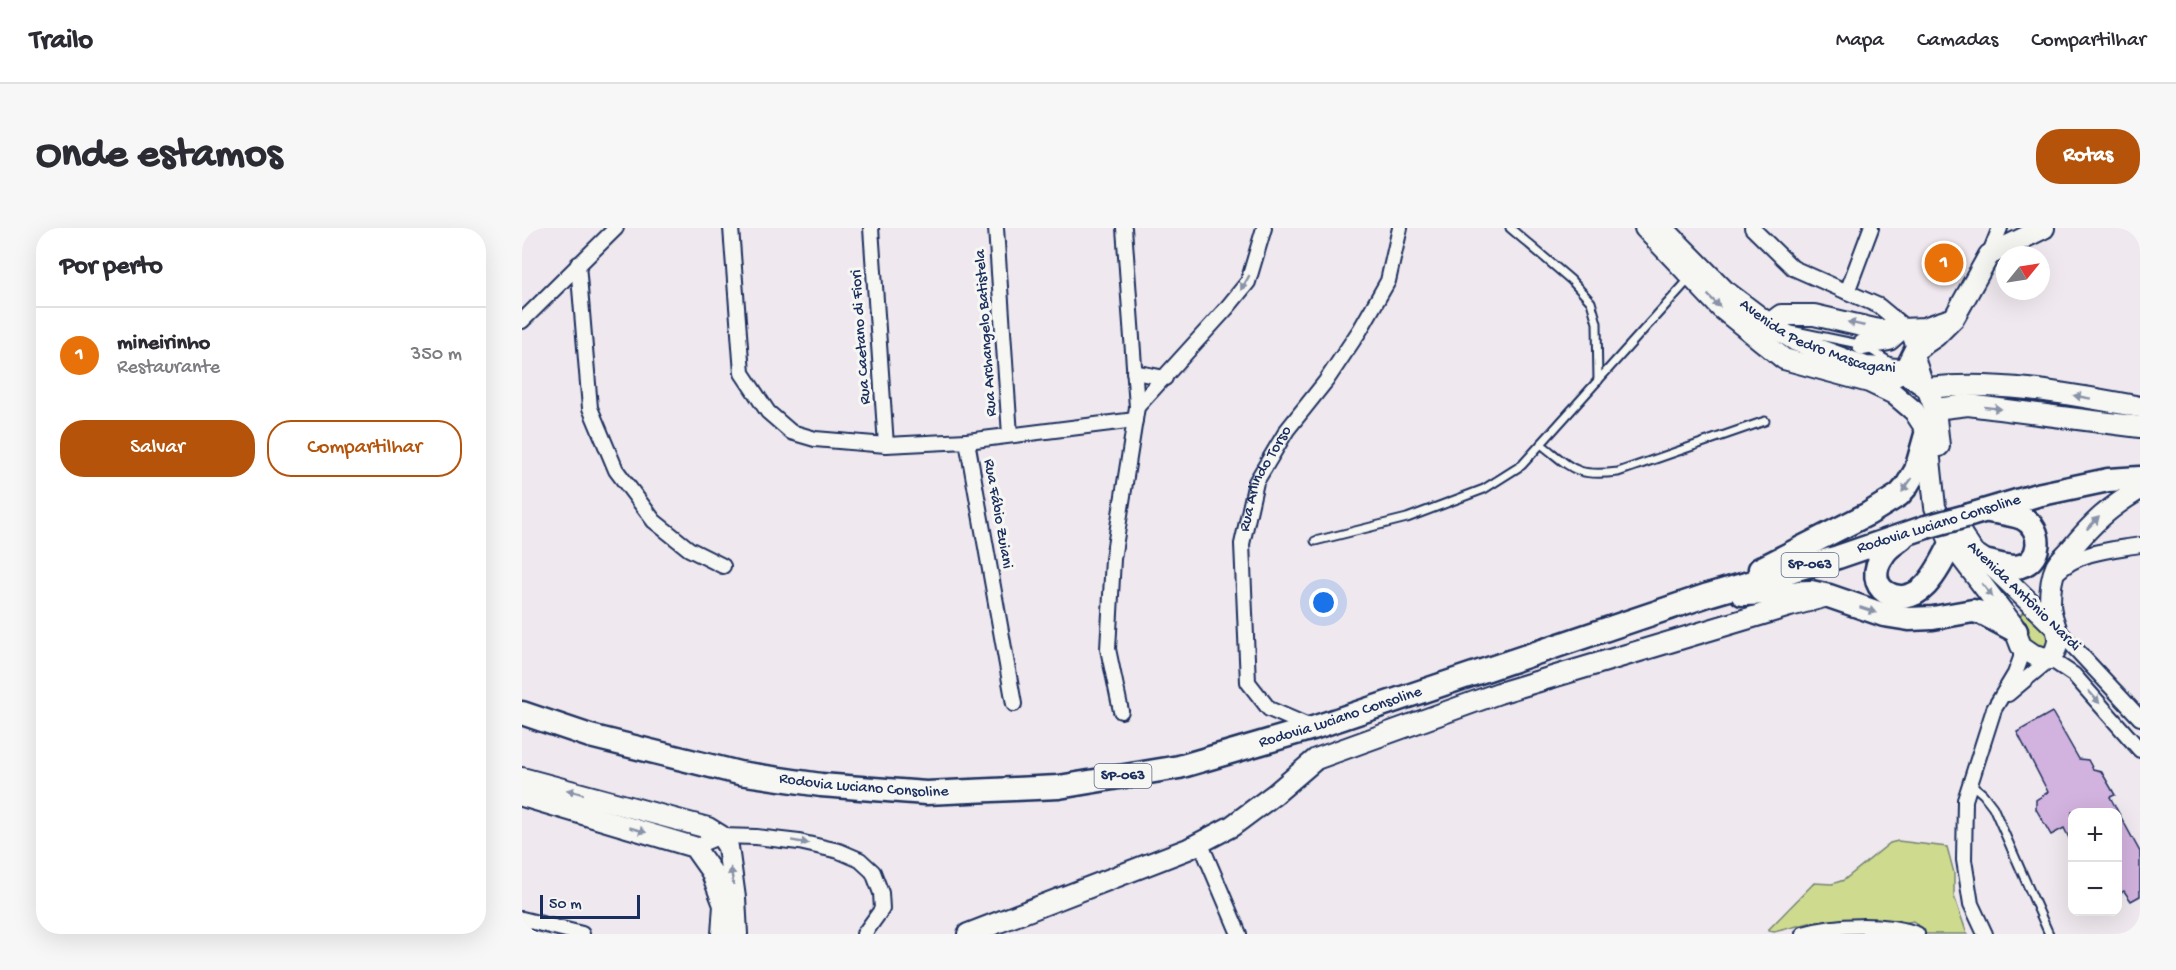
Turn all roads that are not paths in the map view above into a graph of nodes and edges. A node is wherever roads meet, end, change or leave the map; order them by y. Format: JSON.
{"nodes":[{"id":1,"x":616,"y":228,"type":"edge"},
{"id":2,"x":731,"y":228,"type":"edge"},
{"id":3,"x":871,"y":228,"type":"edge"},
{"id":4,"x":996,"y":228,"type":"edge"},
{"id":5,"x":1124,"y":228,"type":"edge"},
{"id":6,"x":1264,"y":228,"type":"edge"},
{"id":7,"x":1400,"y":228,"type":"edge"},
{"id":8,"x":1510,"y":228,"type":"edge"},
{"id":9,"x":1645,"y":228,"type":"edge"},
{"id":10,"x":1662,"y":228,"type":"edge"},
{"id":11,"x":1752,"y":228,"type":"edge"},
{"id":12,"x":1871,"y":228,"type":"edge"},
{"id":13,"x":2000,"y":228,"type":"edge"},
{"id":14,"x":2044,"y":228,"type":"edge"},
{"id":15,"x":1989,"y":255,"type":"junction"},
{"id":16,"x":578,"y":264,"type":"junction"},
{"id":17,"x":1696,"y":272,"type":"junction"},
{"id":18,"x":1847,"y":292,"type":"junction"},
{"id":19,"x":1954,"y":318,"type":"junction"},
{"id":20,"x":522,"y":321,"type":"edge"},
{"id":21,"x":1904,"y":330,"type":"junction"},
{"id":22,"x":1771,"y":333,"type":"junction"},
{"id":23,"x":1863,"y":345,"type":"junction"},
{"id":24,"x":1914,"y":351,"type":"junction"},
{"id":25,"x":1901,"y":370,"type":"junction"},
{"id":26,"x":1134,"y":372,"type":"junction"},
{"id":27,"x":1165,"y":378,"type":"junction"},
{"id":28,"x":1598,"y":381,"type":"junction"},
{"id":29,"x":1869,"y":382,"type":"junction"},
{"id":30,"x":1925,"y":386,"type":"junction"},
{"id":31,"x":2140,"y":407,"type":"edge"},
{"id":32,"x":1935,"y":409,"type":"junction"},
{"id":33,"x":1914,"y":411,"type":"junction"},
{"id":34,"x":1136,"y":413,"type":"junction"},
{"id":35,"x":1765,"y":421,"type":"dead end"},
{"id":36,"x":2140,"y":428,"type":"edge"},
{"id":37,"x":1927,"y":431,"type":"junction"},
{"id":38,"x":1010,"y":435,"type":"junction"},
{"id":39,"x":967,"y":441,"type":"junction"},
{"id":40,"x":1541,"y":444,"type":"junction"},
{"id":41,"x":886,"y":445,"type":"junction"},
{"id":42,"x":2140,"y":478,"type":"edge"},
{"id":43,"x":2140,"y":489,"type":"edge"},
{"id":44,"x":1977,"y":512,"type":"junction"},
{"id":45,"x":1918,"y":529,"type":"junction"},
{"id":46,"x":1315,"y":541,"type":"dead end"},
{"id":47,"x":1951,"y":544,"type":"junction"},
{"id":48,"x":2140,"y":545,"type":"edge"},
{"id":49,"x":1988,"y":562,"type":"junction"},
{"id":50,"x":723,"y":566,"type":"dead end"},
{"id":51,"x":2052,"y":579,"type":"junction"},
{"id":52,"x":1708,"y":595,"type":"junction"},
{"id":53,"x":1829,"y":596,"type":"junction"},
{"id":54,"x":2034,"y":607,"type":"junction"},
{"id":55,"x":2057,"y":629,"type":"junction"},
{"id":56,"x":2017,"y":634,"type":"junction"},
{"id":57,"x":2050,"y":659,"type":"junction"},
{"id":58,"x":1014,"y":704,"type":"dead end"},
{"id":59,"x":1994,"y":709,"type":"junction"},
{"id":60,"x":1120,"y":711,"type":"dead end"},
{"id":61,"x":522,"y":713,"type":"edge"},
{"id":62,"x":2140,"y":718,"type":"edge"},
{"id":63,"x":1313,"y":728,"type":"junction"},
{"id":64,"x":2140,"y":750,"type":"edge"},
{"id":65,"x":522,"y":778,"type":"edge"},
{"id":66,"x":1970,"y":783,"type":"junction"},
{"id":67,"x":522,"y":796,"type":"edge"},
{"id":68,"x":721,"y":836,"type":"junction"},
{"id":69,"x":1200,"y":842,"type":"junction"},
{"id":70,"x":694,"y":847,"type":"junction"},
{"id":71,"x":522,"y":919,"type":"edge"},
{"id":72,"x":582,"y":934,"type":"edge"},
{"id":73,"x":722,"y":934,"type":"edge"},
{"id":74,"x":737,"y":934,"type":"edge"},
{"id":75,"x":864,"y":934,"type":"edge"},
{"id":76,"x":968,"y":934,"type":"edge"},
{"id":77,"x":1239,"y":934,"type":"edge"},
{"id":78,"x":1803,"y":934,"type":"edge"},
{"id":79,"x":1917,"y":934,"type":"edge"},
{"id":80,"x":1985,"y":934,"type":"edge"},
{"id":81,"x":2049,"y":934,"type":"edge"}],
"edges":[{"from":1,"to":16,"type":"street"},
{"from":2,"to":41,"type":"street","name":"Rua Fábio Zuiani"},
{"from":3,"to":41,"type":"street","name":"Rua Caetano di Fiori"},
{"from":4,"to":38,"type":"street","name":"Rua Archangelo Batistela"},
{"from":5,"to":26,"type":"street"},
{"from":6,"to":27,"type":"street","one_way":true},
{"from":7,"to":63,"type":"street","name":"Rua Arlindo Torso"},
{"from":8,"to":28,"type":"lane"},
{"from":9,"to":17,"type":"main road","name":"Avenida Pedro Mascagani"},
{"from":10,"to":17,"type":"main road","name":"Avenida Pedro Mascagani"},
{"from":11,"to":18,"type":"street"},
{"from":12,"to":18,"type":"street"},
{"from":13,"to":15,"type":"street"},
{"from":14,"to":15,"type":"main road"},
{"from":15,"to":19,"type":"main road"},
{"from":16,"to":20,"type":"street"},
{"from":16,"to":50,"type":"street"},
{"from":17,"to":22,"type":"main road","name":"Avenida Pedro Mascagani"},
{"from":17,"to":28,"type":"lane"},
{"from":18,"to":21,"type":"street"},
{"from":19,"to":21,"type":"main road"},
{"from":19,"to":24,"type":"main road"},
{"from":21,"to":22,"type":"main road","one_way":true},
{"from":21,"to":23,"type":"main road"},
{"from":21,"to":24,"type":"street"},
{"from":22,"to":23,"type":"lane"},
{"from":22,"to":25,"type":"main road","name":"Avenida Pedro Mascagani"},
{"from":22,"to":29,"type":"main road","name":"Avenida Pedro Mascagani"},
{"from":23,"to":25,"type":"lane"},
{"from":24,"to":25,"type":"main road"},
{"from":24,"to":30,"type":"street"},
{"from":25,"to":29,"type":"main road"},
{"from":25,"to":30,"type":"main road","name":"Avenida Pedro Mascagani"},
{"from":26,"to":27,"type":"street"},
{"from":26,"to":34,"type":"street"},
{"from":27,"to":34,"type":"street"},
{"from":28,"to":40,"type":"lane"},
{"from":29,"to":33,"type":"main road","name":"Avenida Pedro Mascagani"},
{"from":31,"to":30,"type":"main road","one_way":true},
{"from":30,"to":32,"type":"main road","name":"Avenida Antônio Nardi"},
{"from":30,"to":33,"type":"main road"},
{"from":32,"to":36,"type":"main road","one_way":true},
{"from":32,"to":49,"type":"main road","name":"Avenida Antônio Nardi"},
{"from":33,"to":37,"type":"main road","name":"Avenida Pedro Mascagani"},
{"from":34,"to":38,"type":"street"},
{"from":34,"to":60,"type":"street"},
{"from":35,"to":40,"type":"lane"},
{"from":37,"to":47,"type":"main road","name":"Avenida Antônio Nardi"},
{"from":37,"to":52,"type":"main road","one_way":true},
{"from":38,"to":39,"type":"street"},
{"from":39,"to":41,"type":"street","name":"Rua Fábio Zuiani"},
{"from":39,"to":58,"type":"street","name":"Rua Fábio Zuiani"},
{"from":40,"to":46,"type":"lane"},
{"from":42,"to":44,"type":"main road","name":"Rodovia Luciano Consoline","number":"SP-063"},
{"from":51,"to":43,"type":"main road","one_way":true},
{"from":44,"to":45,"type":"main road","name":"Rodovia Luciano Consoline","number":"SP-063","bridge":true},
{"from":44,"to":49,"type":"main road"},
{"from":45,"to":47,"type":"main road"},
{"from":45,"to":52,"type":"main road","name":"Rodovia Luciano Consoline","number":"SP-063"},
{"from":47,"to":56,"type":"main road","name":"Avenida Antônio Nardi","one_way":true},
{"from":48,"to":51,"type":"street"},
{"from":49,"to":54,"type":"main road","name":"Avenida Antônio Nardi"},
{"from":51,"to":55,"type":"main road"},
{"from":52,"to":53,"type":"main road"},
{"from":52,"to":63,"type":"main road","name":"Rodovia Luciano Consoline","number":"SP-063"},
{"from":53,"to":56,"type":"main road","one_way":true},
{"from":53,"to":69,"type":"main road"},
{"from":54,"to":55,"type":"main road","name":"Avenida Antônio Nardi"},
{"from":54,"to":56,"type":"main road"},
{"from":55,"to":57,"type":"main road"},
{"from":55,"to":62,"type":"street","name":"Avenida Antônio Nardi"},
{"from":56,"to":57,"type":"main road","name":"Avenida Antônio Nardi"},
{"from":56,"to":59,"type":"street"},
{"from":57,"to":59,"type":"street"},
{"from":57,"to":64,"type":"street","name":"Avenida Antônio Nardi","one_way":true},
{"from":59,"to":66,"type":"street"},
{"from":61,"to":63,"type":"main road","name":"Rodovia Luciano Consoline","number":"SP-063"},
{"from":68,"to":65,"type":"main road","one_way":true},
{"from":66,"to":80,"type":"street"},
{"from":66,"to":81,"type":"lane"},
{"from":67,"to":70,"type":"main road","one_way":true},
{"from":68,"to":70,"type":"street"},
{"from":74,"to":68,"type":"main road","one_way":true},
{"from":68,"to":75,"type":"street","one_way":true},
{"from":69,"to":76,"type":"main road"},
{"from":69,"to":77,"type":"street"},
{"from":70,"to":73,"type":"main road"},
{"from":71,"to":72,"type":"street"},
{"from":78,"to":79,"type":"street"}]}
